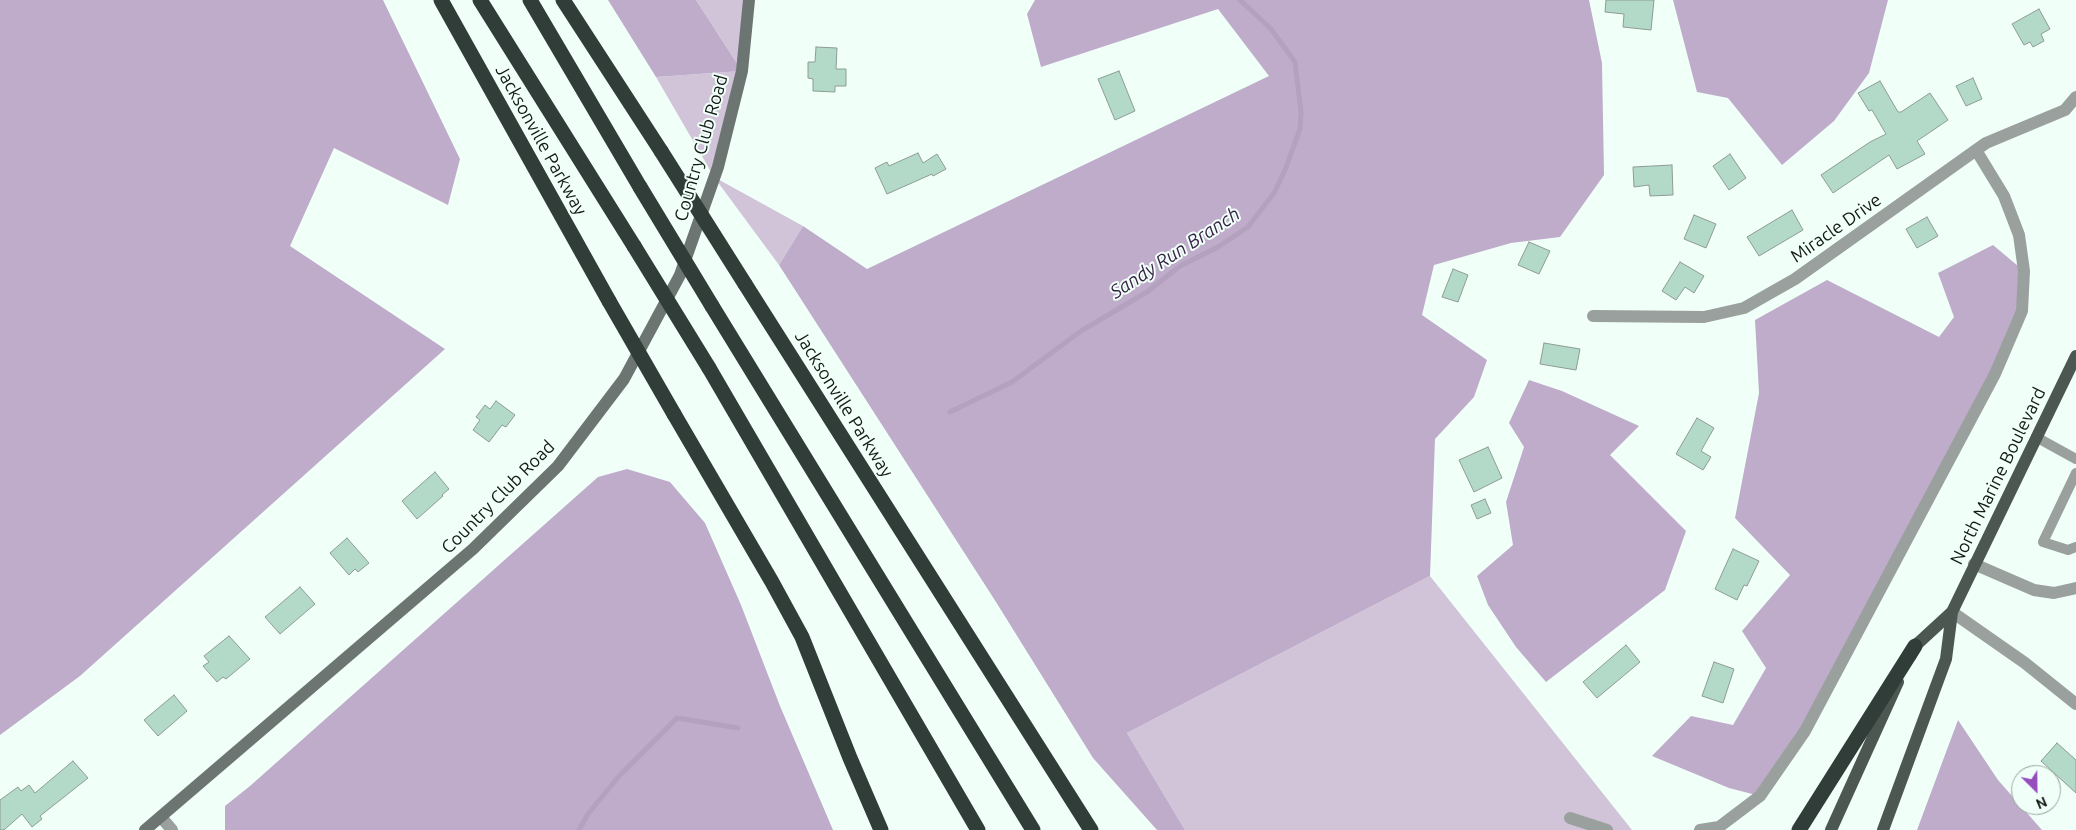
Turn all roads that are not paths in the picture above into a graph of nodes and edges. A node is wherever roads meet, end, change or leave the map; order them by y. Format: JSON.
{"nodes":[{"id":1,"x":442,"y":0,"type":"edge"},
{"id":2,"x":480,"y":0,"type":"edge"},
{"id":3,"x":530,"y":0,"type":"edge"},
{"id":4,"x":563,"y":0,"type":"edge"},
{"id":5,"x":749,"y":0,"type":"edge"},
{"id":6,"x":2076,"y":97,"type":"edge"},
{"id":7,"x":2071,"y":112,"type":"edge"},
{"id":8,"x":1976,"y":150,"type":"junction"},
{"id":9,"x":1593,"y":316,"type":"dead end"},
{"id":10,"x":2074,"y":364,"type":"edge"},
{"id":11,"x":2036,"y":438,"type":"junction"},
{"id":12,"x":2076,"y":459,"type":"edge"},
{"id":13,"x":2076,"y":473,"type":"edge"},
{"id":14,"x":2076,"y":546,"type":"edge"},
{"id":15,"x":1974,"y":564,"type":"junction"},
{"id":16,"x":2076,"y":588,"type":"edge"},
{"id":17,"x":1952,"y":612,"type":"junction"},
{"id":18,"x":1915,"y":646,"type":"junction"},
{"id":19,"x":2076,"y":704,"type":"edge"},
{"id":20,"x":1073,"y":803,"type":"junction"},
{"id":21,"x":161,"y":817,"type":"junction"},
{"id":22,"x":1570,"y":818,"type":"dead end"},
{"id":23,"x":145,"y":830,"type":"edge"},
{"id":24,"x":172,"y":830,"type":"edge"},
{"id":25,"x":881,"y":830,"type":"edge"},
{"id":26,"x":978,"y":830,"type":"edge"},
{"id":27,"x":1033,"y":830,"type":"edge"},
{"id":28,"x":1091,"y":830,"type":"edge"},
{"id":29,"x":1096,"y":830,"type":"edge"},
{"id":30,"x":1607,"y":830,"type":"edge"},
{"id":31,"x":1700,"y":830,"type":"edge"},
{"id":32,"x":1799,"y":830,"type":"edge"},
{"id":33,"x":1831,"y":830,"type":"edge"},
{"id":34,"x":1883,"y":830,"type":"edge"}],
"edges":[{"from":1,"to":25,"type":"highway","name":"Jacksonville Parkway","bridge":true},
{"from":2,"to":26,"type":"highway","bridge":true},
{"from":3,"to":27,"type":"highway","bridge":true},
{"from":4,"to":20,"type":"highway","name":"Jacksonville Parkway","bridge":true},
{"from":5,"to":21,"type":"main road","name":"Country Club Road"},
{"from":6,"to":7,"type":"street","name":"Miracle Drive"},
{"from":7,"to":8,"type":"street","name":"Miracle Drive"},
{"from":8,"to":9,"type":"street","name":"Miracle Drive"},
{"from":8,"to":31,"type":"street"},
{"from":10,"to":11,"type":"main road","name":"North Marine Boulevard"},
{"from":11,"to":12,"type":"lane"},
{"from":11,"to":15,"type":"main road","name":"North Marine Boulevard"},
{"from":13,"to":14,"type":"lane"},
{"from":15,"to":16,"type":"street"},
{"from":15,"to":17,"type":"main road","name":"North Marine Boulevard"},
{"from":17,"to":18,"type":"main road","name":"North Marine Boulevard"},
{"from":17,"to":19,"type":"street"},
{"from":17,"to":34,"type":"main road","name":"North Marine Boulevard"},
{"from":18,"to":32,"type":"highway"},
{"from":18,"to":33,"type":"main road","name":"North Marine Boulevard"},
{"from":20,"to":28,"type":"highway","name":"Jacksonville Parkway"},
{"from":20,"to":29,"type":"highway"},
{"from":21,"to":23,"type":"main road","name":"Country Club Road"},
{"from":21,"to":24,"type":"street"},
{"from":22,"to":30,"type":"street"}]}
